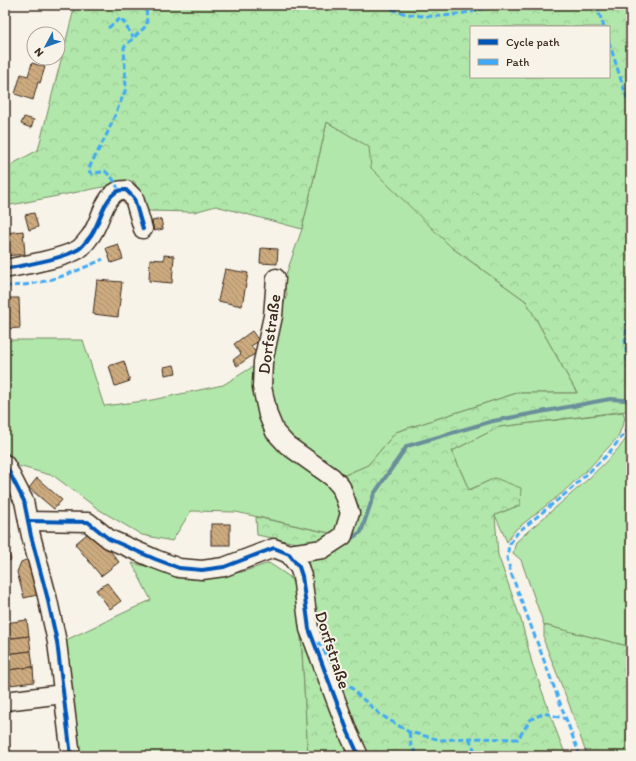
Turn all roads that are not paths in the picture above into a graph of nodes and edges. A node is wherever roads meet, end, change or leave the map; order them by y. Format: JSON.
{"nodes":[{"id":1,"x":143,"y":229,"type":"dead end"},
{"id":2,"x":5,"y":269,"type":"edge"},
{"id":3,"x":276,"y":278,"type":"dead end"},
{"id":4,"x":5,"y":464,"type":"edge"},
{"id":5,"x":28,"y":521,"type":"junction"},
{"id":6,"x":289,"y":554,"type":"junction"},
{"id":7,"x":63,"y":694,"type":"junction"},
{"id":8,"x":5,"y":701,"type":"edge"},
{"id":9,"x":71,"y":756,"type":"edge"},
{"id":10,"x":359,"y":756,"type":"edge"}],
"edges":[{"from":1,"to":2,"type":"street"},
{"from":3,"to":6,"type":"street","name":"Dorfstraße"},
{"from":4,"to":5,"type":"street"},
{"from":5,"to":6,"type":"street","name":"Dorfstraße"},
{"from":5,"to":7,"type":"street"},
{"from":6,"to":10,"type":"street","name":"Dorfstraße"},
{"from":7,"to":8,"type":"street"},
{"from":7,"to":9,"type":"street"}]}
